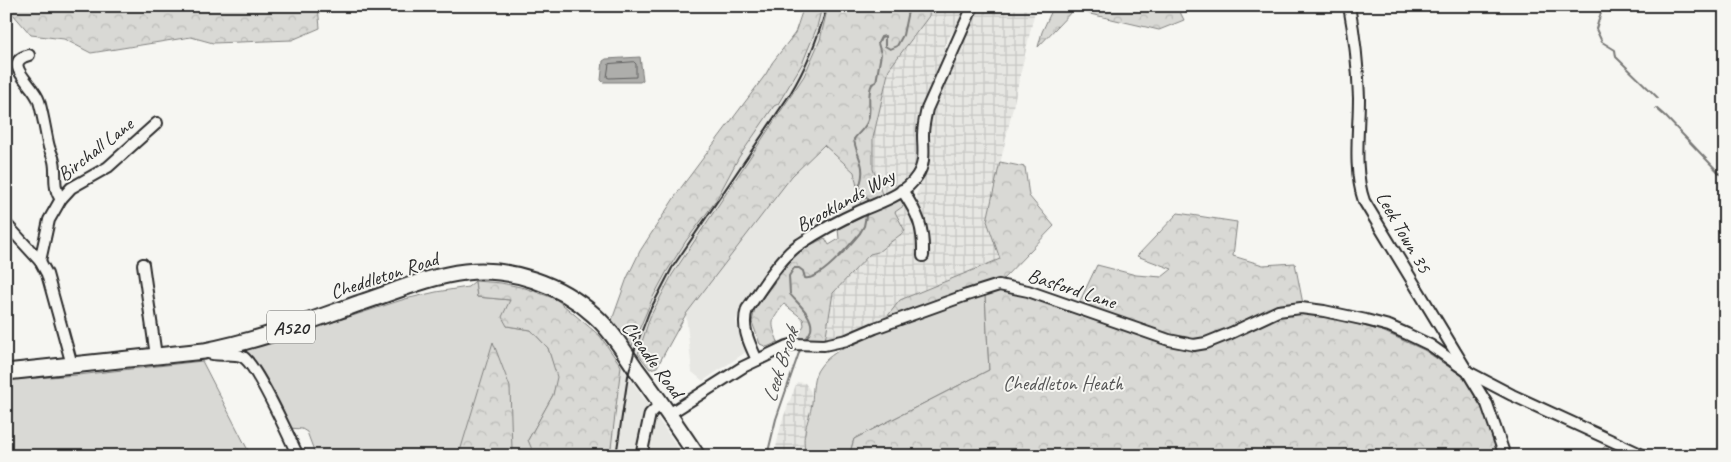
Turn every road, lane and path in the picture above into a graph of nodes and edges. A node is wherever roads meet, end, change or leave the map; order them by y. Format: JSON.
{"nodes":[{"id":1,"x":974,"y":6,"type":"edge"},
{"id":2,"x":1349,"y":6,"type":"edge"},
{"id":3,"x":29,"y":55,"type":"dead end"},
{"id":4,"x":156,"y":123,"type":"dead end"},
{"id":5,"x":902,"y":190,"type":"junction"},
{"id":6,"x":61,"y":199,"type":"junction"},
{"id":7,"x":6,"y":224,"type":"edge"},
{"id":8,"x":923,"y":256,"type":"dead end"},
{"id":9,"x":40,"y":261,"type":"junction"},
{"id":10,"x":143,"y":264,"type":"dead end"},
{"id":11,"x":566,"y":295,"type":"joint"},
{"id":12,"x":204,"y":352,"type":"junction"},
{"id":13,"x":156,"y":356,"type":"junction"},
{"id":14,"x":758,"y":360,"type":"junction"},
{"id":15,"x":72,"y":365,"type":"junction"},
{"id":16,"x":6,"y":372,"type":"edge"},
{"id":17,"x":1468,"y":372,"type":"junction"},
{"id":18,"x":665,"y":409,"type":"junction"},
{"id":19,"x":298,"y":456,"type":"edge"},
{"id":20,"x":641,"y":456,"type":"edge"},
{"id":21,"x":697,"y":456,"type":"edge"},
{"id":22,"x":1504,"y":456,"type":"edge"},
{"id":23,"x":1645,"y":456,"type":"edge"}],
"edges":[{"from":1,"to":5,"type":"street","name":"Brooklands Way"},
{"from":2,"to":17,"type":"street","name":"Leek Town 35"},
{"from":3,"to":6,"type":"street"},
{"from":4,"to":6,"type":"street","name":"Birchall Lane"},
{"from":5,"to":8,"type":"street"},
{"from":5,"to":14,"type":"street","name":"Brooklands Way"},
{"from":6,"to":9,"type":"street","name":"Birchall Lane"},
{"from":7,"to":9,"type":"street"},
{"from":9,"to":15,"type":"street"},
{"from":10,"to":13,"type":"street"},
{"from":11,"to":12,"type":"highway","name":"Cheddleton Road","number":"A520"},
{"from":11,"to":18,"type":"highway","name":"Cheadle Road","number":"A520"},
{"from":12,"to":13,"type":"highway","name":"Cheddleton Road","number":"A520"},
{"from":12,"to":19,"type":"street"},
{"from":13,"to":15,"type":"highway","name":"Cheddleton Road","number":"A520"},
{"from":14,"to":17,"type":"street","name":"Basford Lane"},
{"from":14,"to":18,"type":"street","name":"Basford Lane"},
{"from":15,"to":16,"type":"highway","name":"Cheddleton Road","number":"A520"},
{"from":17,"to":22,"type":"street","name":"Leek Town 35"},
{"from":17,"to":23,"type":"street","name":"Basford Lane"},
{"from":18,"to":20,"type":"street"},
{"from":18,"to":21,"type":"highway","name":"Cheadle Road","number":"A520"}]}
